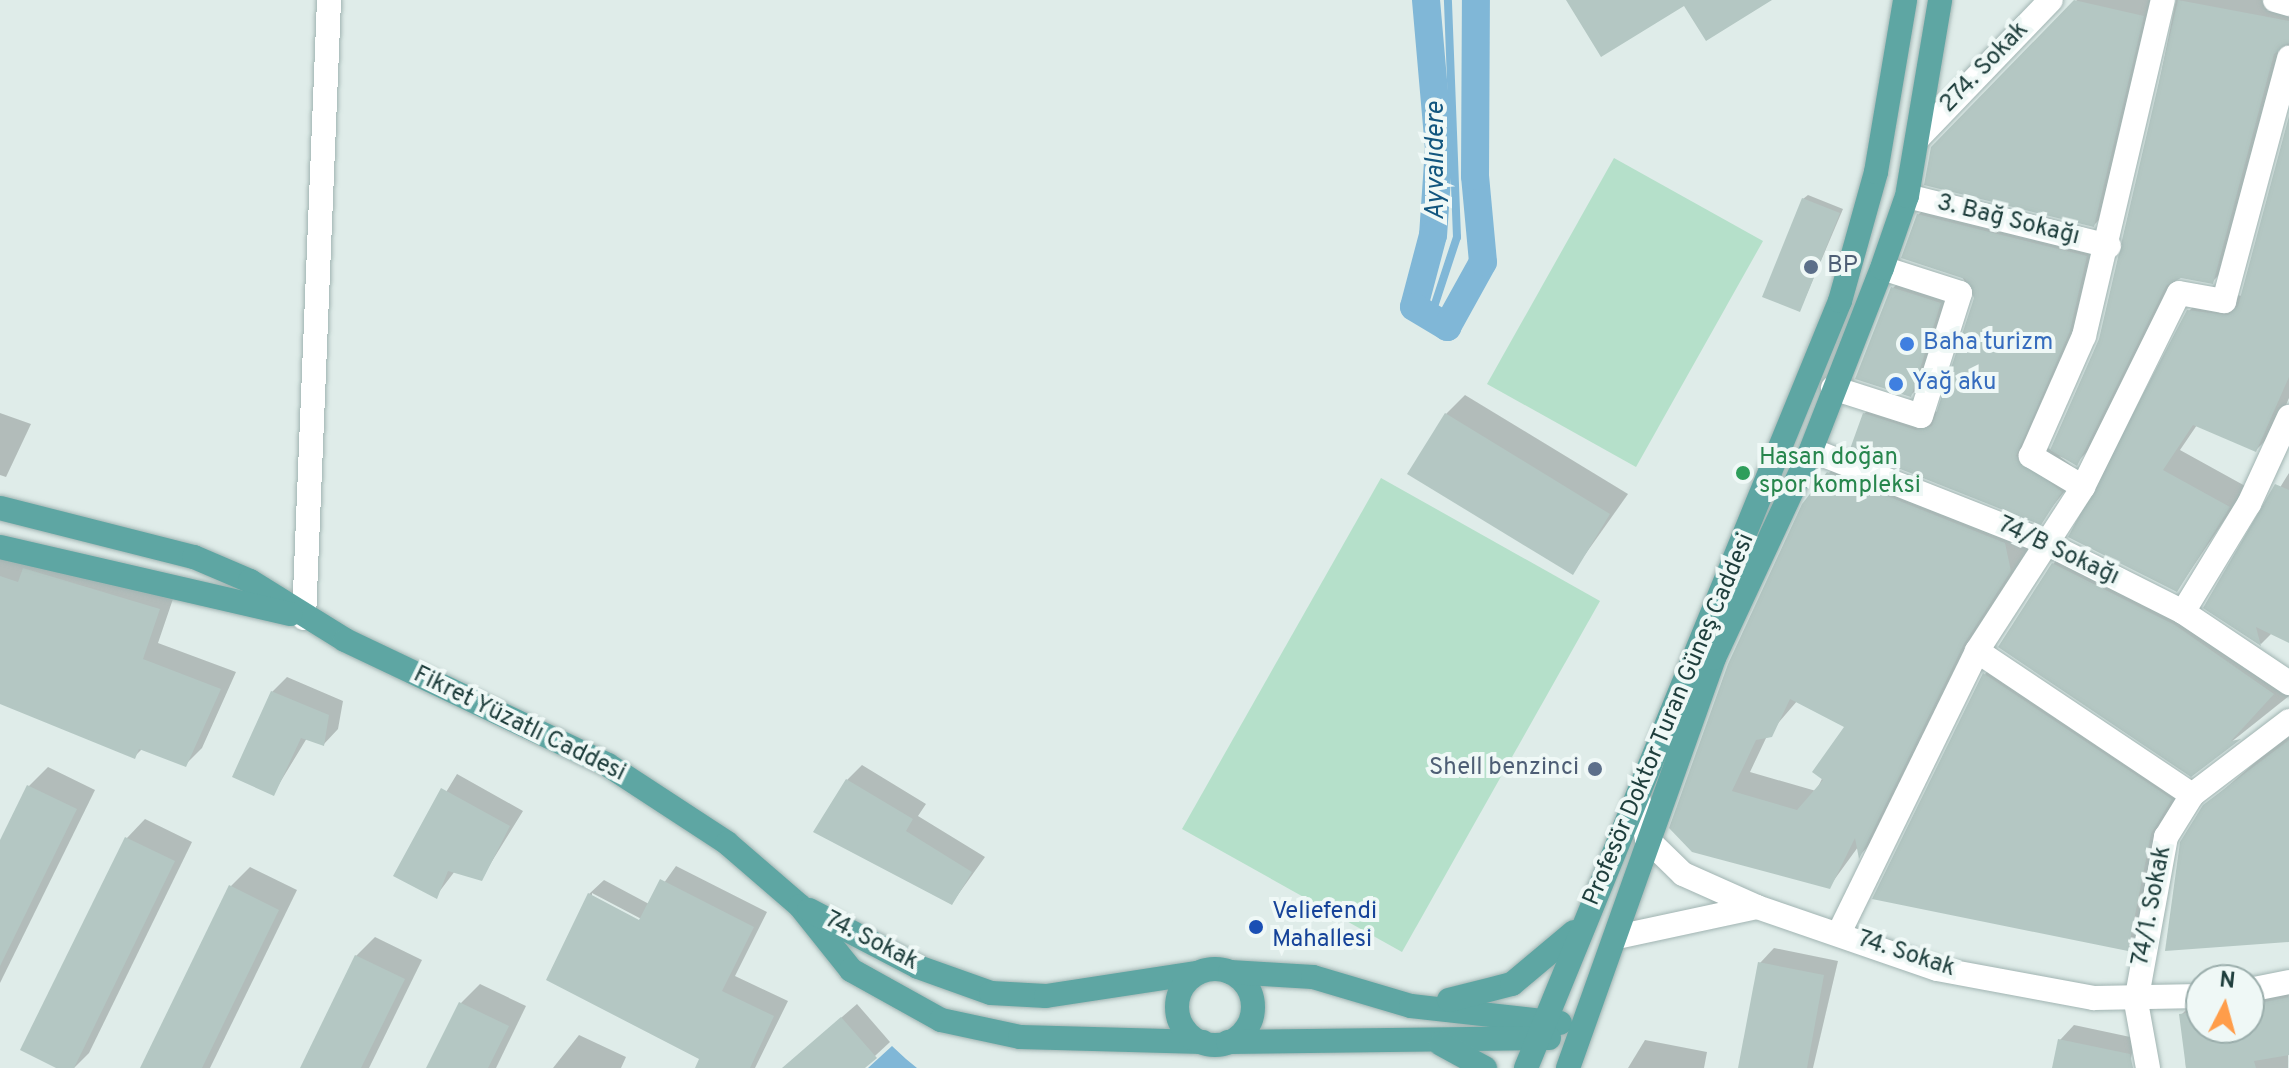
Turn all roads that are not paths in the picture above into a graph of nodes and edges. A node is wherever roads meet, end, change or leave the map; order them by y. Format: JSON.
{"nodes":[{"id":1,"x":329,"y":0,"type":"edge"},
{"id":2,"x":1905,"y":0,"type":"edge"},
{"id":3,"x":1940,"y":0,"type":"edge"},
{"id":4,"x":2051,"y":0,"type":"edge"},
{"id":5,"x":2163,"y":0,"type":"edge"},
{"id":6,"x":2275,"y":0,"type":"edge"},
{"id":7,"x":2289,"y":4,"type":"edge"},
{"id":8,"x":2289,"y":58,"type":"edge"},
{"id":9,"x":1919,"y":137,"type":"junction"},
{"id":10,"x":1907,"y":196,"type":"junction"},
{"id":11,"x":2109,"y":246,"type":"junction"},
{"id":12,"x":1882,"y":268,"type":"junction"},
{"id":13,"x":1833,"y":388,"type":"junction"},
{"id":14,"x":2289,"y":417,"type":"edge"},
{"id":15,"x":1811,"y":450,"type":"junction"},
{"id":16,"x":2083,"y":487,"type":"junction"},
{"id":17,"x":0,"y":508,"type":"edge"},
{"id":18,"x":2044,"y":542,"type":"junction"},
{"id":19,"x":0,"y":547,"type":"edge"},
{"id":20,"x":2183,"y":612,"type":"junction"},
{"id":21,"x":304,"y":618,"type":"junction"},
{"id":22,"x":1977,"y":651,"type":"junction"},
{"id":23,"x":2289,"y":683,"type":"edge"},
{"id":24,"x":2289,"y":721,"type":"edge"},
{"id":25,"x":2192,"y":795,"type":"junction"},
{"id":26,"x":1638,"y":797,"type":"junction"},
{"id":27,"x":1647,"y":839,"type":"junction"},
{"id":28,"x":800,"y":906,"type":"junction"},
{"id":29,"x":1757,"y":907,"type":"junction"},
{"id":30,"x":1585,"y":921,"type":"junction"},
{"id":31,"x":1839,"y":933,"type":"junction"},
{"id":32,"x":1617,"y":937,"type":"junction"},
{"id":33,"x":1230,"y":972,"type":"junction"},
{"id":34,"x":1197,"y":973,"type":"junction"},
{"id":35,"x":2289,"y":982,"type":"edge"},
{"id":36,"x":2265,"y":987,"type":"edge"},
{"id":37,"x":2185,"y":997,"type":"edge"},
{"id":38,"x":2136,"y":1002,"type":"junction"},
{"id":39,"x":1411,"y":1006,"type":"junction"},
{"id":40,"x":1548,"y":1016,"type":"junction"},
{"id":41,"x":1579,"y":1034,"type":"junction"},
{"id":42,"x":1424,"y":1037,"type":"junction"},
{"id":43,"x":1538,"y":1039,"type":"junction"},
{"id":44,"x":1203,"y":1042,"type":"junction"},
{"id":45,"x":1228,"y":1042,"type":"junction"},
{"id":46,"x":1485,"y":1068,"type":"edge"},
{"id":47,"x":1526,"y":1068,"type":"edge"},
{"id":48,"x":1568,"y":1068,"type":"edge"},
{"id":49,"x":2148,"y":1068,"type":"edge"}],
"edges":[{"from":1,"to":21,"type":"street"},
{"from":2,"to":26,"type":"main road","name":"Profesör Doktor Turan Güneş Caddesi"},
{"from":3,"to":9,"type":"main road","name":"Profesör Doktor Turan Güneş Caddesi"},
{"from":4,"to":9,"type":"street","name":"274. Sokak"},
{"from":5,"to":11,"type":"street"},
{"from":6,"to":7,"type":"street"},
{"from":8,"to":16,"type":"street"},
{"from":9,"to":10,"type":"main road","name":"Profesör Doktor Turan Güneş Caddesi"},
{"from":10,"to":11,"type":"street","name":"3. Bağ Sokağı"},
{"from":10,"to":12,"type":"main road","name":"Profesör Doktor Turan Güneş Caddesi"},
{"from":11,"to":16,"type":"street"},
{"from":12,"to":13,"type":"main road","name":"Profesör Doktor Turan Güneş Caddesi"},
{"from":12,"to":13,"type":"street"},
{"from":13,"to":15,"type":"main road","name":"Profesör Doktor Turan Güneş Caddesi"},
{"from":14,"to":20,"type":"street"},
{"from":15,"to":18,"type":"street","name":"74/B Sokağı"},
{"from":15,"to":27,"type":"main road","name":"Profesör Doktor Turan Güneş Caddesi"},
{"from":16,"to":18,"type":"street"},
{"from":17,"to":21,"type":"main road"},
{"from":18,"to":20,"type":"street","name":"74/B Sokağı"},
{"from":18,"to":22,"type":"street"},
{"from":19,"to":21,"type":"main road"},
{"from":20,"to":23,"type":"street","name":"74/B Sokağı"},
{"from":21,"to":28,"type":"main road","name":"Fikret Yüzatlı Caddesi"},
{"from":22,"to":25,"type":"street"},
{"from":22,"to":31,"type":"street"},
{"from":24,"to":25,"type":"street","name":"74/1. Sokak"},
{"from":25,"to":38,"type":"street","name":"74/1. Sokak"},
{"from":26,"to":27,"type":"street"},
{"from":26,"to":30,"type":"main road","name":"Profesör Doktor Turan Güneş Caddesi"},
{"from":27,"to":29,"type":"street"},
{"from":27,"to":32,"type":"main road","name":"Profesör Doktor Turan Güneş Caddesi"},
{"from":28,"to":34,"type":"main road","name":"74. Sokak"},
{"from":28,"to":44,"type":"main road","name":"74. Sokak"},
{"from":29,"to":31,"type":"street","name":"74. Sokak"},
{"from":29,"to":32,"type":"street","name":"74. Sokak"},
{"from":30,"to":39,"type":"main road"},
{"from":30,"to":40,"type":"main road","name":"Profesör Doktor Turan Güneş Caddesi"},
{"from":31,"to":38,"type":"street","name":"74. Sokak"},
{"from":32,"to":41,"type":"main road","name":"Profesör Doktor Turan Güneş Caddesi"},
{"from":33,"to":34,"type":"main road"},
{"from":33,"to":39,"type":"main road"},
{"from":33,"to":45,"type":"main road"},
{"from":34,"to":44,"type":"main road"},
{"from":35,"to":36,"type":"street"},
{"from":37,"to":38,"type":"street","name":"74. Sokak"},
{"from":38,"to":49,"type":"street"},
{"from":39,"to":40,"type":"main road"},
{"from":40,"to":41,"type":"main road"},
{"from":40,"to":43,"type":"main road","name":"Profesör Doktor Turan Güneş Caddesi"},
{"from":41,"to":43,"type":"main road"},
{"from":41,"to":48,"type":"main road","name":"Profesör Doktor Turan Güneş Caddesi"},
{"from":42,"to":43,"type":"main road"},
{"from":42,"to":45,"type":"main road"},
{"from":42,"to":46,"type":"main road"},
{"from":43,"to":47,"type":"main road","name":"Profesör Doktor Turan Güneş Caddesi"},
{"from":44,"to":45,"type":"main road"}]}
